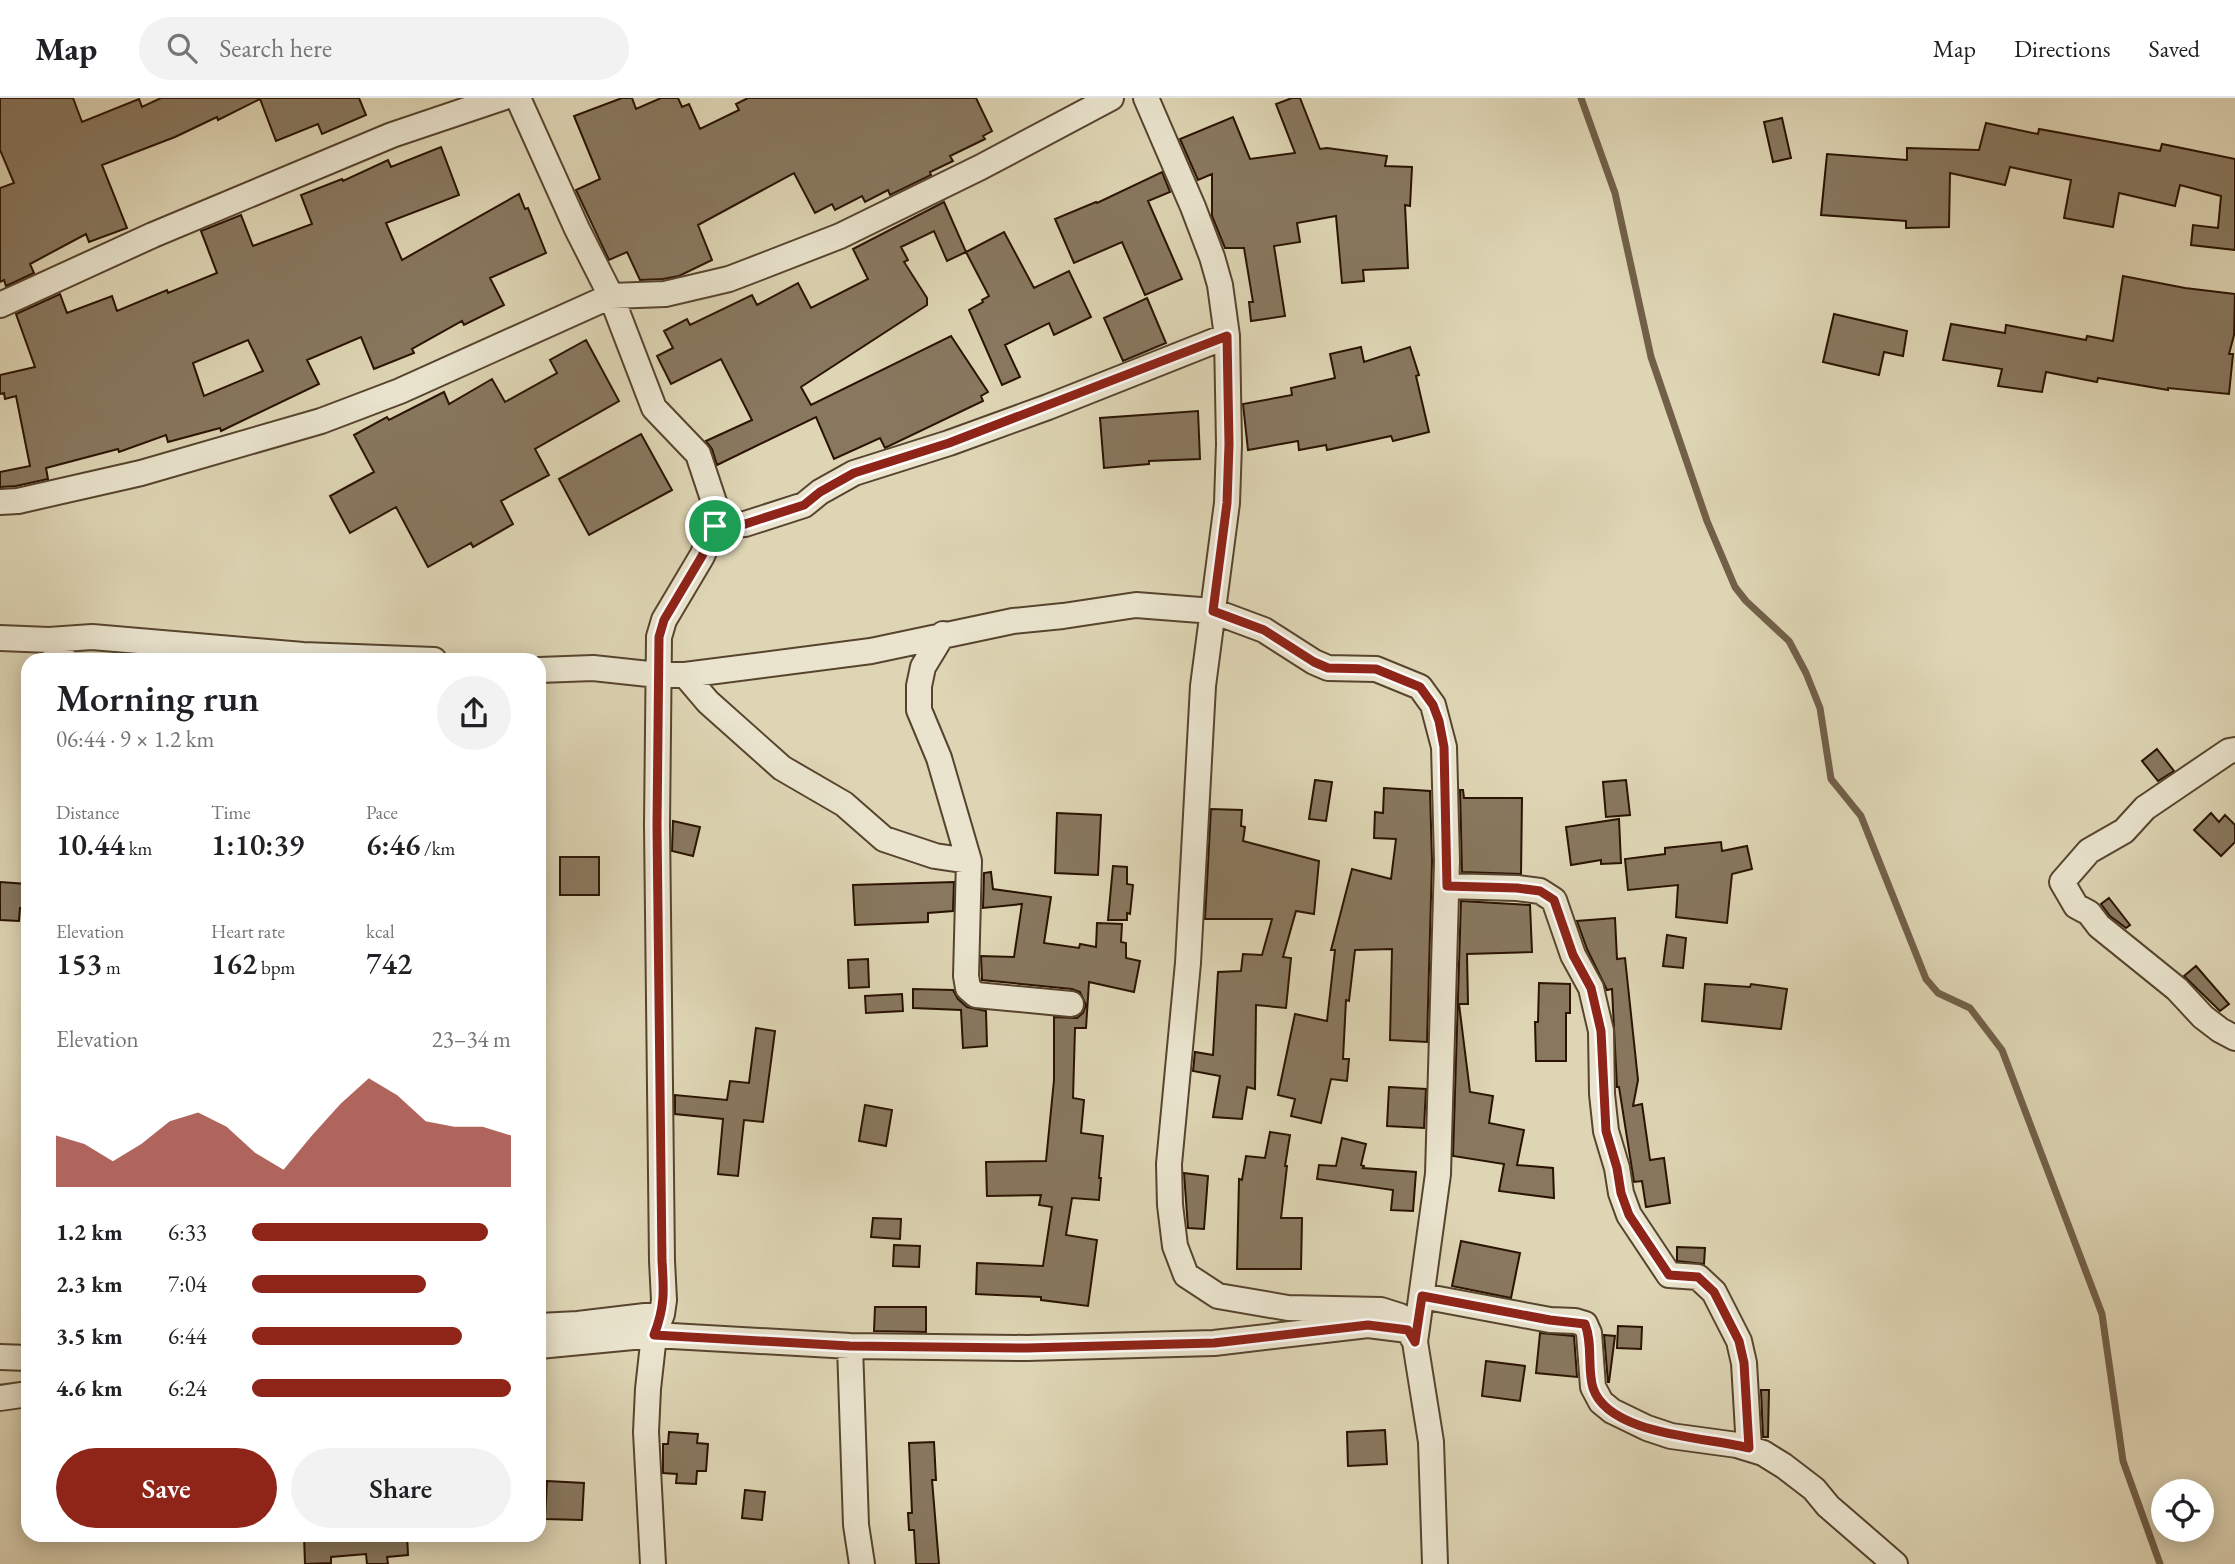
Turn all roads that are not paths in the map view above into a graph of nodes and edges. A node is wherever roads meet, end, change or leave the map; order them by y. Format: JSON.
{"nodes":[{"id":1,"x":502,"y":98,"type":"edge"},
{"id":2,"x":518,"y":98,"type":"edge"},
{"id":3,"x":1111,"y":98,"type":"edge"},
{"id":4,"x":1146,"y":98,"type":"edge"},
{"id":5,"x":611,"y":296,"type":"junction"},
{"id":6,"x":0,"y":305,"type":"edge"},
{"id":7,"x":1227,"y":336,"type":"junction"},
{"id":8,"x":0,"y":502,"type":"edge"},
{"id":9,"x":715,"y":526,"type":"junction"},
{"id":10,"x":1213,"y":611,"type":"junction"},
{"id":11,"x":943,"y":634,"type":"junction"},
{"id":12,"x":0,"y":638,"type":"edge"},
{"id":13,"x":49,"y":640,"type":"junction"},
{"id":14,"x":59,"y":653,"type":"edge"},
{"id":15,"x":222,"y":653,"type":"edge"},
{"id":16,"x":546,"y":670,"type":"edge"},
{"id":17,"x":658,"y":675,"type":"junction"},
{"id":18,"x":685,"y":675,"type":"junction"},
{"id":19,"x":2235,"y":750,"type":"edge"},
{"id":20,"x":969,"y":861,"type":"junction"},
{"id":21,"x":1447,"y":886,"type":"junction"},
{"id":22,"x":1071,"y":1004,"type":"dead end"},
{"id":23,"x":2235,"y":1038,"type":"edge"},
{"id":24,"x":1422,"y":1296,"type":"junction"},
{"id":25,"x":658,"y":1325,"type":"junction"},
{"id":26,"x":546,"y":1326,"type":"edge"},
{"id":27,"x":1412,"y":1336,"type":"junction"},
{"id":28,"x":546,"y":1345,"type":"edge"},
{"id":29,"x":850,"y":1346,"type":"junction"},
{"id":30,"x":0,"y":1357,"type":"edge"},
{"id":31,"x":21,"y":1358,"type":"edge"},
{"id":32,"x":21,"y":1395,"type":"edge"},
{"id":33,"x":0,"y":1398,"type":"edge"},
{"id":34,"x":1749,"y":1448,"type":"junction"},
{"id":35,"x":653,"y":1564,"type":"edge"},
{"id":36,"x":862,"y":1564,"type":"edge"},
{"id":37,"x":1435,"y":1564,"type":"edge"},
{"id":38,"x":1895,"y":1564,"type":"edge"}],
"edges":[{"from":1,"to":6,"type":"street"},
{"from":2,"to":5,"type":"street"},
{"from":3,"to":5,"type":"street"},
{"from":4,"to":7,"type":"street"},
{"from":5,"to":8,"type":"street"},
{"from":5,"to":9,"type":"street"},
{"from":7,"to":9,"type":"street"},
{"from":7,"to":10,"type":"street"},
{"from":9,"to":17,"type":"street"},
{"from":10,"to":11,"type":"street"},
{"from":10,"to":21,"type":"street"},
{"from":10,"to":27,"type":"street"},
{"from":11,"to":18,"type":"street"},
{"from":11,"to":20,"type":"street"},
{"from":12,"to":13,"type":"street"},
{"from":13,"to":14,"type":"street"},
{"from":13,"to":15,"type":"street"},
{"from":16,"to":17,"type":"street"},
{"from":17,"to":18,"type":"street"},
{"from":17,"to":25,"type":"street"},
{"from":18,"to":20,"type":"street"},
{"from":19,"to":23,"type":"street"},
{"from":20,"to":22,"type":"street"},
{"from":21,"to":24,"type":"street"},
{"from":21,"to":34,"type":"street"},
{"from":24,"to":27,"type":"street"},
{"from":24,"to":34,"type":"street"},
{"from":25,"to":26,"type":"street"},
{"from":25,"to":28,"type":"street"},
{"from":25,"to":29,"type":"street"},
{"from":25,"to":35,"type":"street"},
{"from":27,"to":29,"type":"street"},
{"from":27,"to":37,"type":"street"},
{"from":29,"to":36,"type":"street"},
{"from":30,"to":31,"type":"street"},
{"from":32,"to":33,"type":"street"},
{"from":34,"to":38,"type":"street"}]}
